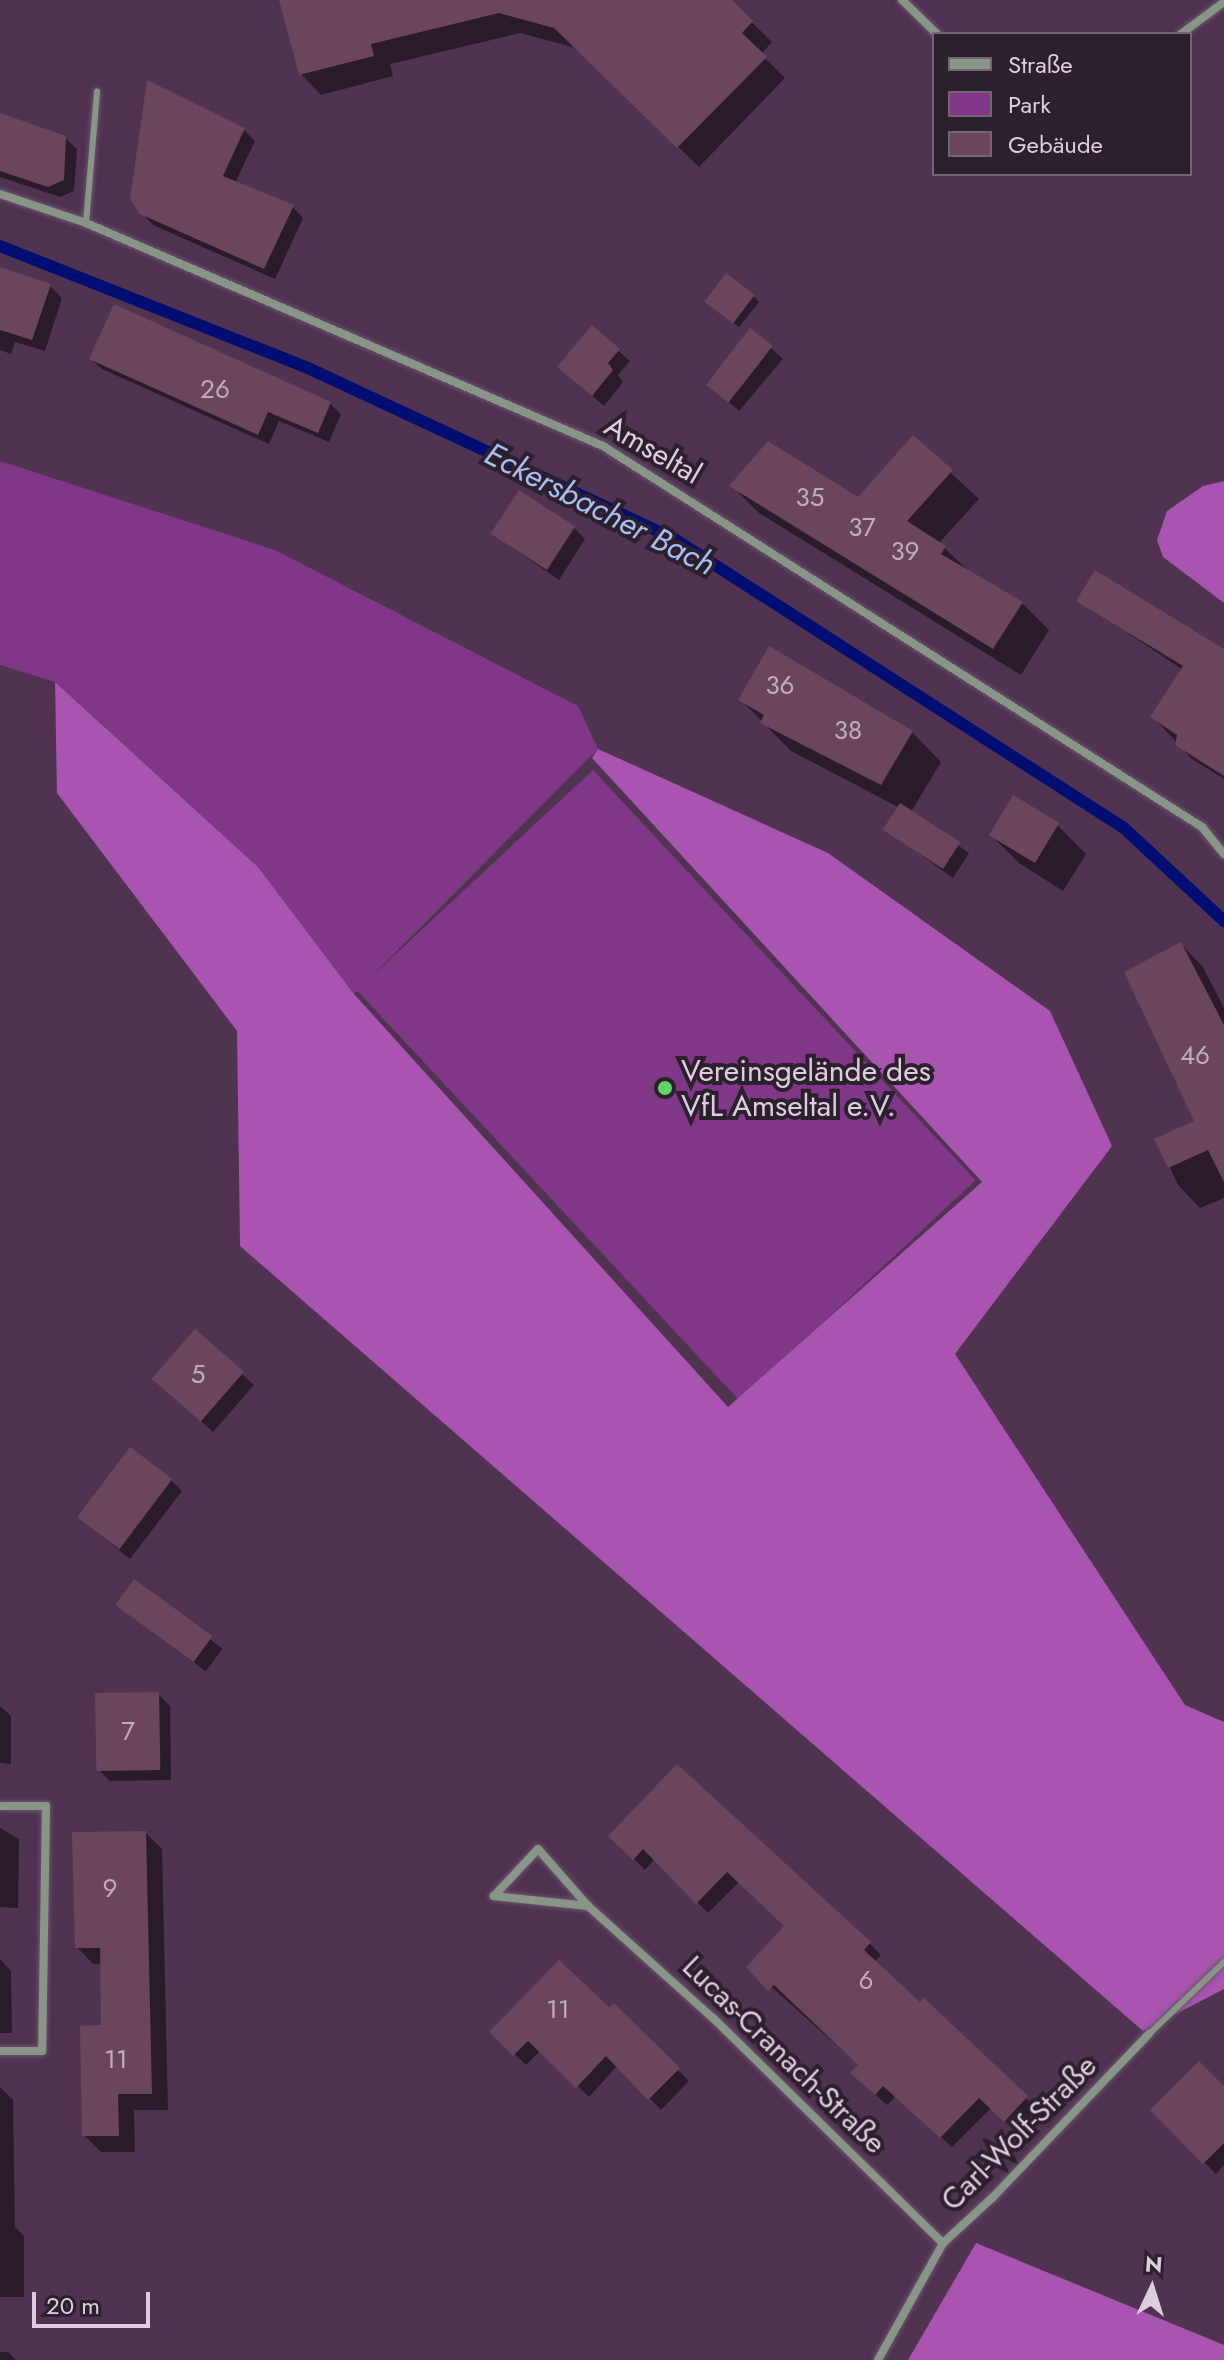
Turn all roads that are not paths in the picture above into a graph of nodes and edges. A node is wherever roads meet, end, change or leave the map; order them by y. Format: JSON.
{"nodes":[{"id":1,"x":902,"y":0,"type":"edge"},
{"id":2,"x":1224,"y":2,"type":"edge"},
{"id":3,"x":935,"y":32,"type":"edge"},
{"id":4,"x":1184,"y":32,"type":"edge"},
{"id":5,"x":97,"y":91,"type":"dead end"},
{"id":6,"x":0,"y":194,"type":"edge"},
{"id":7,"x":86,"y":223,"type":"junction"},
{"id":8,"x":1224,"y":854,"type":"edge"},
{"id":9,"x":0,"y":1806,"type":"edge"},
{"id":10,"x":588,"y":1906,"type":"junction"},
{"id":11,"x":1224,"y":1962,"type":"edge"},
{"id":12,"x":1149,"y":2034,"type":"joint"},
{"id":13,"x":0,"y":2051,"type":"edge"},
{"id":14,"x":943,"y":2243,"type":"junction"},
{"id":15,"x":878,"y":2360,"type":"edge"}],
"edges":[{"from":1,"to":3,"type":"street"},
{"from":2,"to":4,"type":"street"},
{"from":5,"to":7,"type":"lane"},
{"from":6,"to":7,"type":"street","name":"Amseltal"},
{"from":7,"to":8,"type":"street","name":"Amseltal"},
{"from":9,"to":13,"type":"street"},
{"from":10,"to":10,"type":"street","name":"Lucas-Cranach-Straße"},
{"from":10,"to":14,"type":"street","name":"Lucas-Cranach-Straße"},
{"from":11,"to":12,"type":"lane","name":"Carl-Wolf-Straße"},
{"from":12,"to":14,"type":"street","name":"Carl-Wolf-Straße"},
{"from":14,"to":15,"type":"street","name":"Carl-Wolf-Straße"}]}
